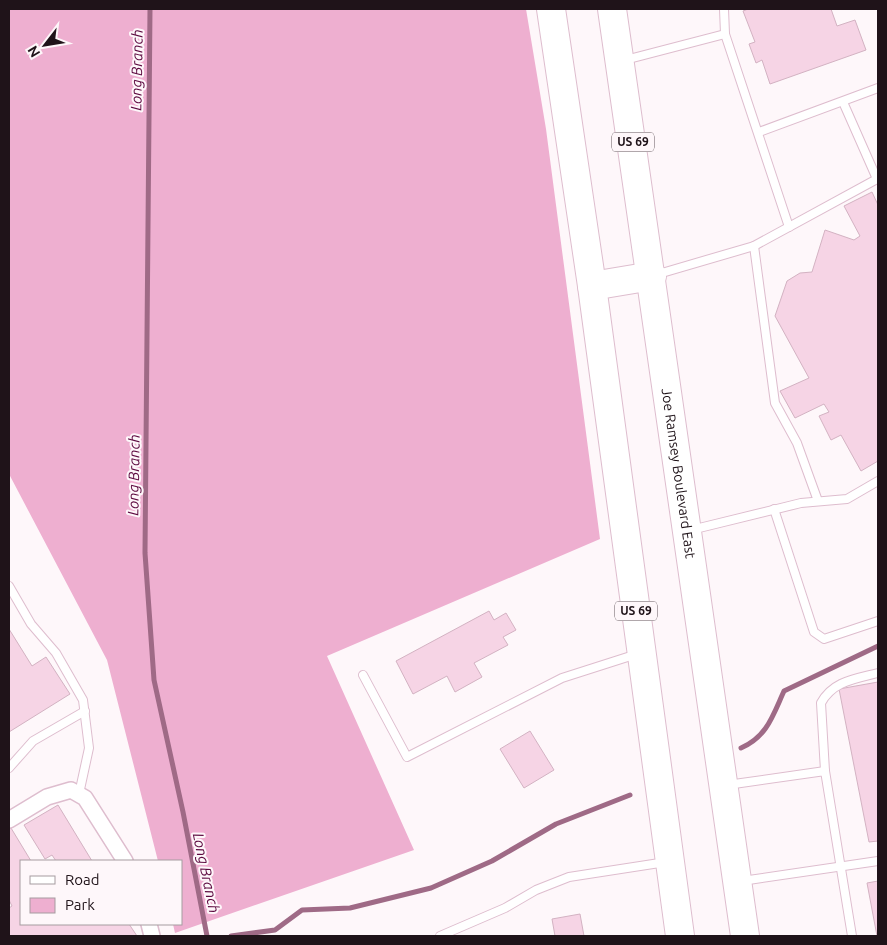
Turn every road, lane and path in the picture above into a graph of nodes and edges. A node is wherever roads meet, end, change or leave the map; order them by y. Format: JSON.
{"nodes":[{"id":1,"x":551,"y":9,"type":"edge"},
{"id":2,"x":612,"y":9,"type":"edge"},
{"id":3,"x":727,"y":10,"type":"edge"},
{"id":4,"x":725,"y":34,"type":"junction"},
{"id":5,"x":621,"y":61,"type":"junction"},
{"id":6,"x":878,"y":88,"type":"edge"},
{"id":7,"x":843,"y":102,"type":"junction"},
{"id":8,"x":759,"y":132,"type":"junction"},
{"id":9,"x":789,"y":227,"type":"junction"},
{"id":10,"x":754,"y":246,"type":"junction"},
{"id":11,"x":652,"y":276,"type":"junction"},
{"id":12,"x":592,"y":286,"type":"junction"},
{"id":13,"x":878,"y":481,"type":"edge"},
{"id":14,"x":818,"y":501,"type":"junction"},
{"id":15,"x":774,"y":509,"type":"junction"},
{"id":16,"x":687,"y":531,"type":"junction"},
{"id":17,"x":9,"y":586,"type":"edge"},
{"id":18,"x":878,"y":621,"type":"edge"},
{"id":19,"x":642,"y":652,"type":"junction"},
{"id":20,"x":878,"y":673,"type":"edge"},
{"id":21,"x":363,"y":675,"type":"dead end"},
{"id":22,"x":85,"y":711,"type":"junction"},
{"id":23,"x":9,"y":768,"type":"edge"},
{"id":24,"x":825,"y":771,"type":"junction"},
{"id":25,"x":723,"y":786,"type":"junction"},
{"id":26,"x":79,"y":794,"type":"junction"},
{"id":27,"x":9,"y":820,"type":"edge"},
{"id":28,"x":124,"y":860,"type":"edge"},
{"id":29,"x":670,"y":861,"type":"junction"},
{"id":30,"x":878,"y":862,"type":"edge"},
{"id":31,"x":841,"y":867,"type":"junction"},
{"id":32,"x":737,"y":882,"type":"junction"},
{"id":33,"x":440,"y":936,"type":"edge"},
{"id":34,"x":680,"y":936,"type":"edge"},
{"id":35,"x":745,"y":936,"type":"edge"},
{"id":36,"x":852,"y":936,"type":"edge"}],
"edges":[{"from":1,"to":12,"type":"highway","number":"US 69"},
{"from":2,"to":5,"type":"highway","name":"Joe Ramsey Boulevard East","number":"US 69"},
{"from":3,"to":4,"type":"lane"},
{"from":4,"to":5,"type":"lane"},
{"from":4,"to":8,"type":"lane"},
{"from":5,"to":11,"type":"highway","name":"Joe Ramsey Boulevard East","number":"US 69"},
{"from":6,"to":7,"type":"lane"},
{"from":7,"to":8,"type":"lane"},
{"from":7,"to":9,"type":"lane"},
{"from":8,"to":9,"type":"lane"},
{"from":9,"to":10,"type":"lane"},
{"from":10,"to":11,"type":"lane"},
{"from":10,"to":14,"type":"lane"},
{"from":11,"to":12,"type":"highway"},
{"from":11,"to":16,"type":"highway","name":"Joe Ramsey Boulevard East","number":"US 69"},
{"from":12,"to":19,"type":"highway","number":"US 69"},
{"from":13,"to":14,"type":"lane"},
{"from":14,"to":15,"type":"lane"},
{"from":15,"to":16,"type":"lane"},
{"from":15,"to":18,"type":"lane"},
{"from":16,"to":25,"type":"highway","name":"Joe Ramsey Boulevard East","number":"US 69"},
{"from":17,"to":22,"type":"lane"},
{"from":19,"to":21,"type":"lane"},
{"from":19,"to":29,"type":"highway","number":"US 69"},
{"from":20,"to":24,"type":"lane"},
{"from":22,"to":23,"type":"lane"},
{"from":22,"to":26,"type":"lane"},
{"from":24,"to":25,"type":"lane"},
{"from":24,"to":31,"type":"lane"},
{"from":25,"to":32,"type":"highway","name":"Joe Ramsey Boulevard East","number":"US 69"},
{"from":26,"to":27,"type":"street"},
{"from":26,"to":28,"type":"street"},
{"from":29,"to":33,"type":"lane"},
{"from":29,"to":34,"type":"highway","number":"US 69"},
{"from":30,"to":31,"type":"lane"},
{"from":31,"to":32,"type":"lane"},
{"from":31,"to":36,"type":"lane"},
{"from":32,"to":35,"type":"highway","name":"Joe Ramsey Boulevard East","number":"US 69"}]}
